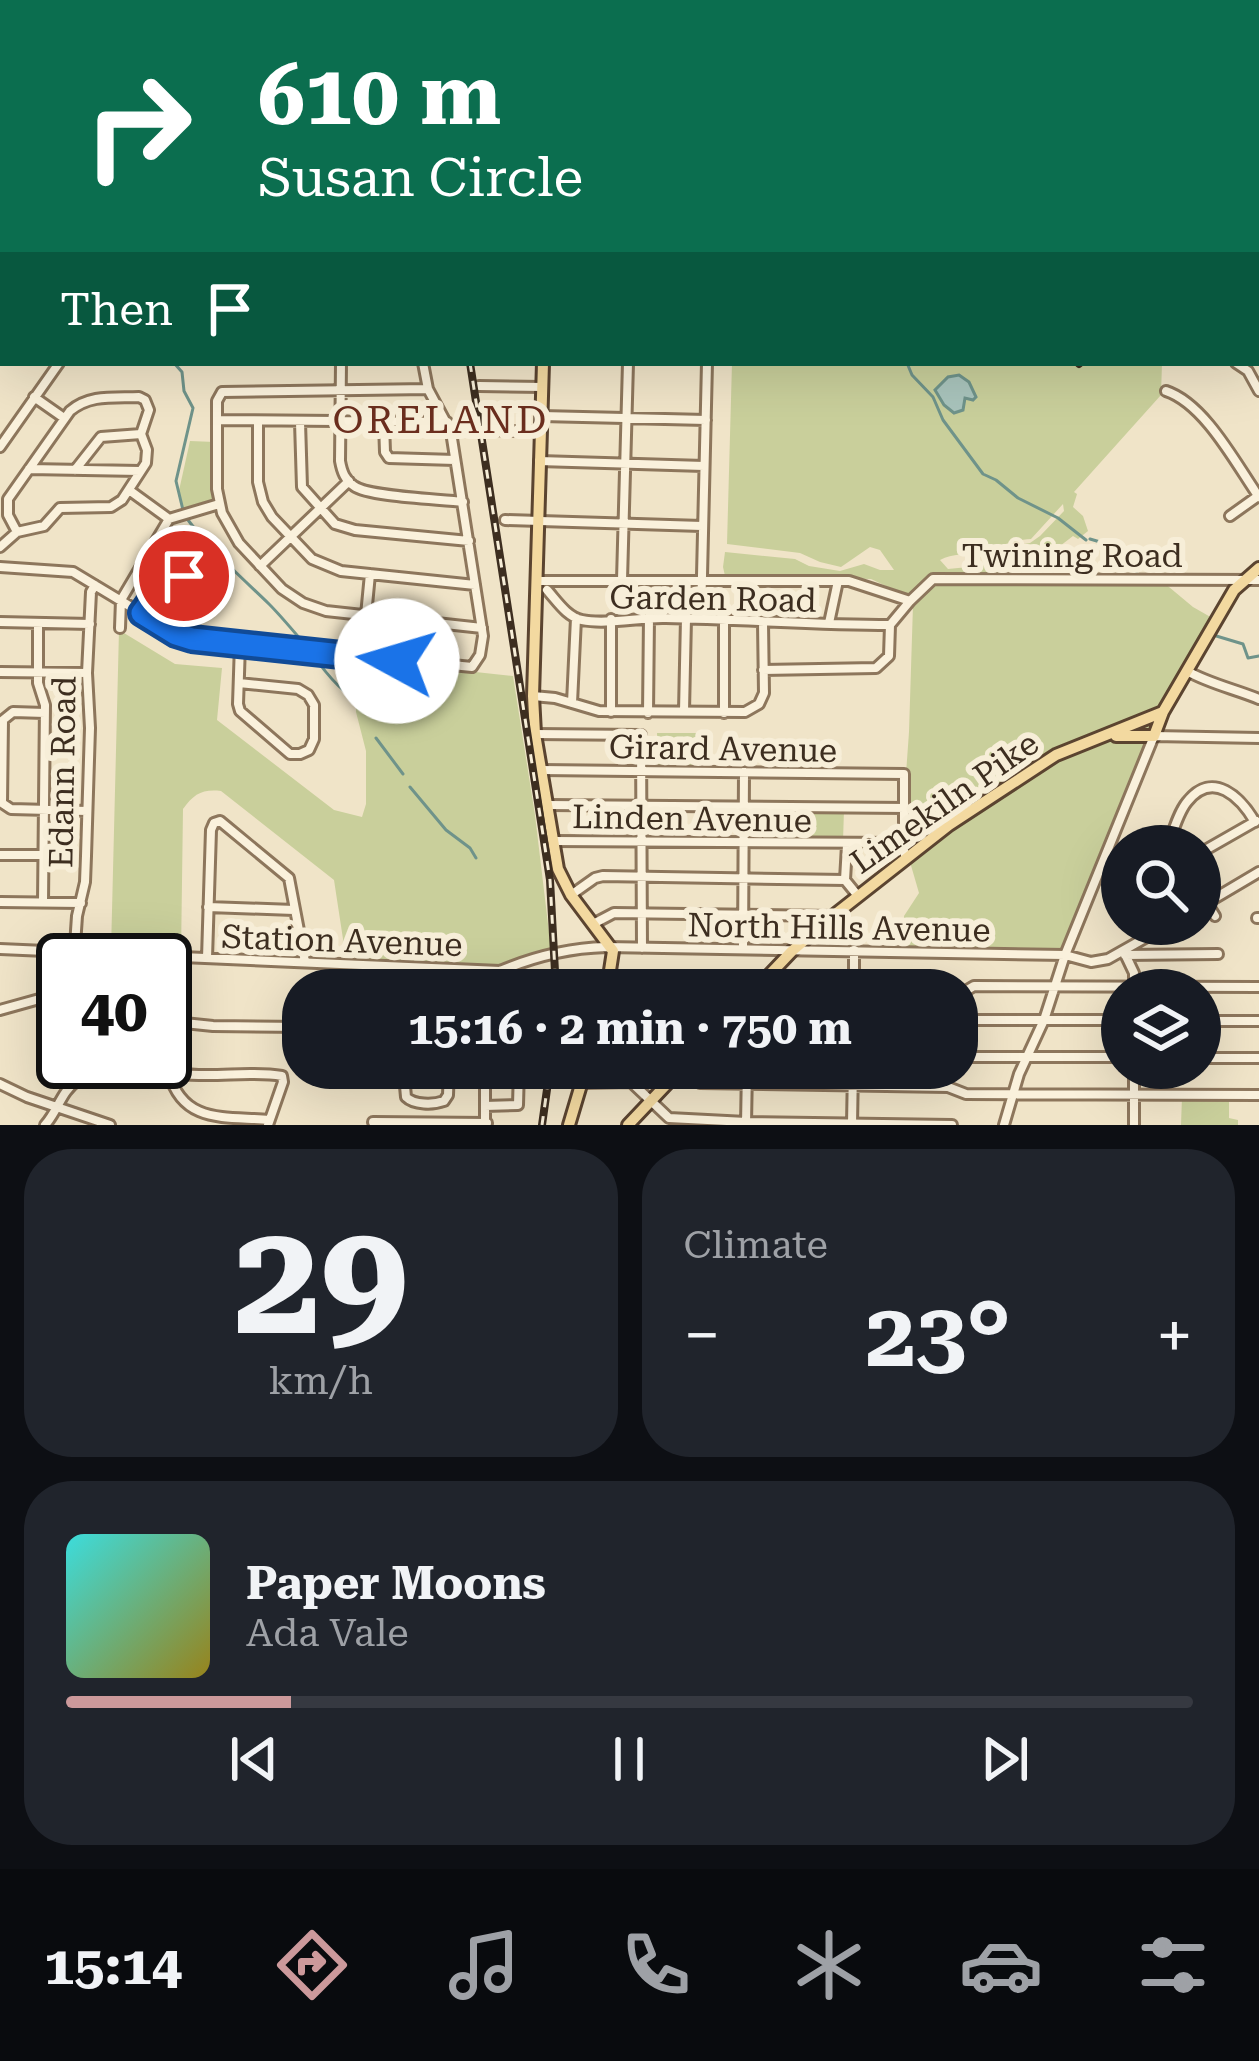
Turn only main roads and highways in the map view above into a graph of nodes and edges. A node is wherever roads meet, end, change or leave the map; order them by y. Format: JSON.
{"nodes":[{"id":1,"x":542,"y":366,"type":"edge"},
{"id":2,"x":1259,"y":568,"type":"edge"},
{"id":3,"x":1163,"y":712,"type":"junction"},
{"id":4,"x":1107,"y":737,"type":"junction"},
{"id":5,"x":593,"y":924,"type":"junction"},
{"id":6,"x":597,"y":947,"type":"road end"},
{"id":7,"x":611,"y":969,"type":"edge"},
{"id":8,"x":775,"y":969,"type":"edge"},
{"id":9,"x":580,"y":1089,"type":"edge"},
{"id":10,"x":662,"y":1089,"type":"edge"},
{"id":11,"x":569,"y":1125,"type":"edge"},
{"id":12,"x":628,"y":1125,"type":"edge"}],
"edges":[{"from":1,"to":5,"type":"main road"},
{"from":2,"to":3,"type":"main road"},
{"from":3,"to":4,"type":"main road","name":"Limekiln Pike"},
{"from":3,"to":4,"type":"main road"},
{"from":4,"to":8,"type":"main road","name":"Limekiln Pike"},
{"from":5,"to":6,"type":"main road"},
{"from":5,"to":7,"type":"main road"},
{"from":9,"to":11,"type":"main road"},
{"from":10,"to":12,"type":"main road"}]}
